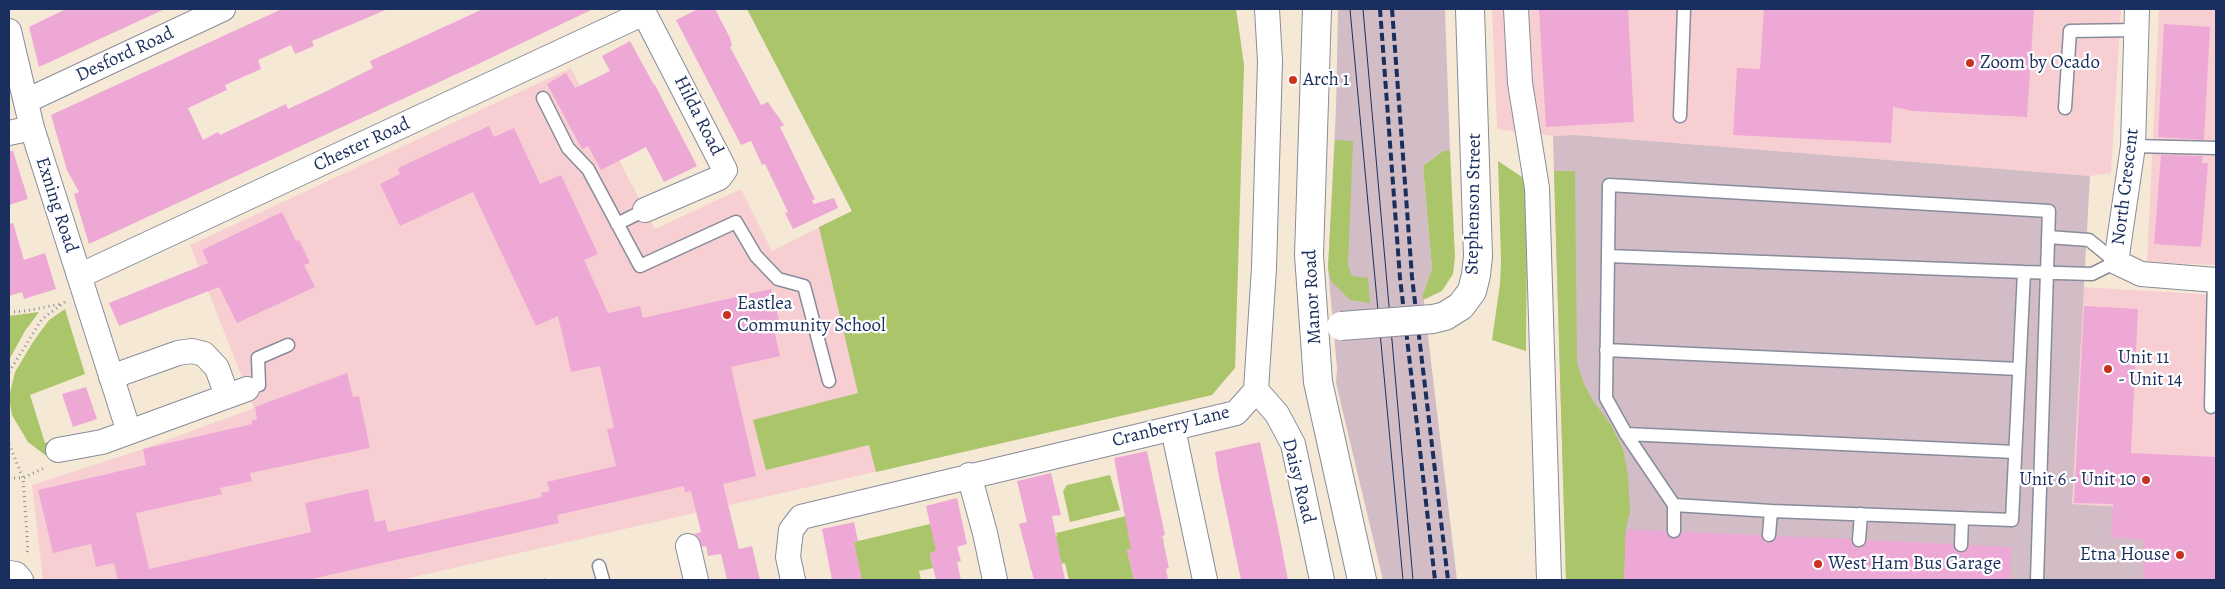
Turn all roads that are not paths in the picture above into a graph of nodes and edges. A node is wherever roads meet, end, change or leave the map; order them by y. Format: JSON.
{"nodes":[{"id":1,"x":223,"y":9,"type":"edge"},
{"id":2,"x":1267,"y":9,"type":"edge"},
{"id":3,"x":1317,"y":9,"type":"edge"},
{"id":4,"x":1470,"y":9,"type":"edge"},
{"id":5,"x":1516,"y":9,"type":"edge"},
{"id":6,"x":1684,"y":9,"type":"edge"},
{"id":7,"x":643,"y":11,"type":"edge"},
{"id":8,"x":2137,"y":19,"type":"edge"},
{"id":9,"x":9,"y":31,"type":"edge"},
{"id":10,"x":543,"y":98,"type":"dead end"},
{"id":11,"x":26,"y":101,"type":"junction"},
{"id":12,"x":2065,"y":108,"type":"dead end"},
{"id":13,"x":1680,"y":116,"type":"dead end"},
{"id":14,"x":32,"y":128,"type":"junction"},
{"id":15,"x":9,"y":133,"type":"edge"},
{"id":16,"x":2133,"y":146,"type":"junction"},
{"id":17,"x":2216,"y":148,"type":"edge"},
{"id":18,"x":645,"y":210,"type":"joint"},
{"id":19,"x":617,"y":224,"type":"junction"},
{"id":20,"x":2048,"y":237,"type":"junction"},
{"id":21,"x":1608,"y":256,"type":"junction"},
{"id":22,"x":2116,"y":262,"type":"junction"},
{"id":23,"x":2024,"y":272,"type":"junction"},
{"id":24,"x":2047,"y":272,"type":"junction"},
{"id":25,"x":2215,"y":280,"type":"edge"},
{"id":26,"x":75,"y":291,"type":"junction"},
{"id":27,"x":1314,"y":327,"type":"junction"},
{"id":28,"x":288,"y":345,"type":"dead end"},
{"id":29,"x":1606,"y":350,"type":"junction"},
{"id":30,"x":2019,"y":369,"type":"junction"},
{"id":31,"x":111,"y":377,"type":"junction"},
{"id":32,"x":829,"y":381,"type":"dead end"},
{"id":33,"x":1256,"y":390,"type":"junction"},
{"id":34,"x":237,"y":393,"type":"junction"},
{"id":35,"x":2211,"y":408,"type":"dead end"},
{"id":36,"x":1173,"y":429,"type":"junction"},
{"id":37,"x":129,"y":432,"type":"junction"},
{"id":38,"x":1626,"y":434,"type":"junction"},
{"id":39,"x":58,"y":450,"type":"dead end"},
{"id":40,"x":2015,"y":452,"type":"junction"},
{"id":41,"x":969,"y":475,"type":"junction"},
{"id":42,"x":1674,"y":505,"type":"junction"},
{"id":43,"x":1771,"y":511,"type":"junction"},
{"id":44,"x":1861,"y":514,"type":"junction"},
{"id":45,"x":1962,"y":518,"type":"junction"},
{"id":46,"x":1674,"y":531,"type":"dead end"},
{"id":47,"x":1769,"y":536,"type":"dead end"},
{"id":48,"x":1859,"y":540,"type":"dead end"},
{"id":49,"x":1961,"y":545,"type":"dead end"},
{"id":50,"x":688,"y":546,"type":"dead end"},
{"id":51,"x":599,"y":566,"type":"dead end"},
{"id":52,"x":603,"y":580,"type":"edge"},
{"id":53,"x":696,"y":580,"type":"edge"},
{"id":54,"x":793,"y":580,"type":"edge"},
{"id":55,"x":995,"y":580,"type":"edge"},
{"id":56,"x":1205,"y":580,"type":"edge"},
{"id":57,"x":1322,"y":580,"type":"edge"},
{"id":58,"x":1362,"y":580,"type":"edge"},
{"id":59,"x":1550,"y":580,"type":"edge"},
{"id":60,"x":2037,"y":580,"type":"edge"}],
"edges":[{"from":1,"to":11,"type":"street","name":"Desford Road"},
{"from":2,"to":33,"type":"street"},
{"from":3,"to":27,"type":"main road","name":"Manor Road"},
{"from":4,"to":27,"type":"main road","name":"Stephenson Street","bridge":true},
{"from":5,"to":59,"type":"street"},
{"from":6,"to":13,"type":"lane"},
{"from":7,"to":18,"type":"street","name":"Hilda Road"},
{"from":7,"to":26,"type":"street","name":"Chester Road"},
{"from":8,"to":12,"type":"lane"},
{"from":8,"to":16,"type":"street","name":"North Crescent"},
{"from":9,"to":11,"type":"street","name":"Exning Road"},
{"from":10,"to":19,"type":"lane"},
{"from":11,"to":14,"type":"street","name":"Exning Road"},
{"from":14,"to":15,"type":"street"},
{"from":14,"to":26,"type":"street","name":"Exning Road"},
{"from":16,"to":17,"type":"lane"},
{"from":16,"to":22,"type":"street","name":"North Crescent"},
{"from":18,"to":19,"type":"lane"},
{"from":19,"to":32,"type":"lane"},
{"from":20,"to":21,"type":"lane"},
{"from":20,"to":22,"type":"lane"},
{"from":20,"to":24,"type":"lane"},
{"from":21,"to":23,"type":"lane"},
{"from":21,"to":29,"type":"lane"},
{"from":22,"to":24,"type":"lane"},
{"from":22,"to":25,"type":"street","name":"North Crescent"},
{"from":23,"to":24,"type":"lane"},
{"from":23,"to":30,"type":"lane"},
{"from":24,"to":60,"type":"lane"},
{"from":25,"to":35,"type":"lane"},
{"from":26,"to":31,"type":"street","name":"Exning Road"},
{"from":27,"to":58,"type":"main road","name":"Manor Road"},
{"from":28,"to":34,"type":"lane"},
{"from":29,"to":30,"type":"lane"},
{"from":29,"to":38,"type":"lane"},
{"from":30,"to":40,"type":"lane"},
{"from":31,"to":34,"type":"street"},
{"from":31,"to":37,"type":"street","name":"Exning Road"},
{"from":33,"to":36,"type":"street","name":"Cranberry Lane"},
{"from":33,"to":57,"type":"street","name":"Daisy Road"},
{"from":34,"to":37,"type":"street"},
{"from":36,"to":41,"type":"street","name":"Cranberry Lane"},
{"from":36,"to":56,"type":"street"},
{"from":37,"to":39,"type":"street"},
{"from":38,"to":40,"type":"lane"},
{"from":38,"to":42,"type":"lane"},
{"from":40,"to":45,"type":"lane"},
{"from":41,"to":54,"type":"street","name":"Cranberry Lane"},
{"from":41,"to":55,"type":"street"},
{"from":42,"to":43,"type":"lane"},
{"from":42,"to":46,"type":"lane"},
{"from":43,"to":44,"type":"lane"},
{"from":43,"to":47,"type":"lane"},
{"from":44,"to":45,"type":"lane"},
{"from":44,"to":48,"type":"lane"},
{"from":45,"to":49,"type":"lane"},
{"from":50,"to":53,"type":"street"},
{"from":51,"to":52,"type":"lane"}]}
